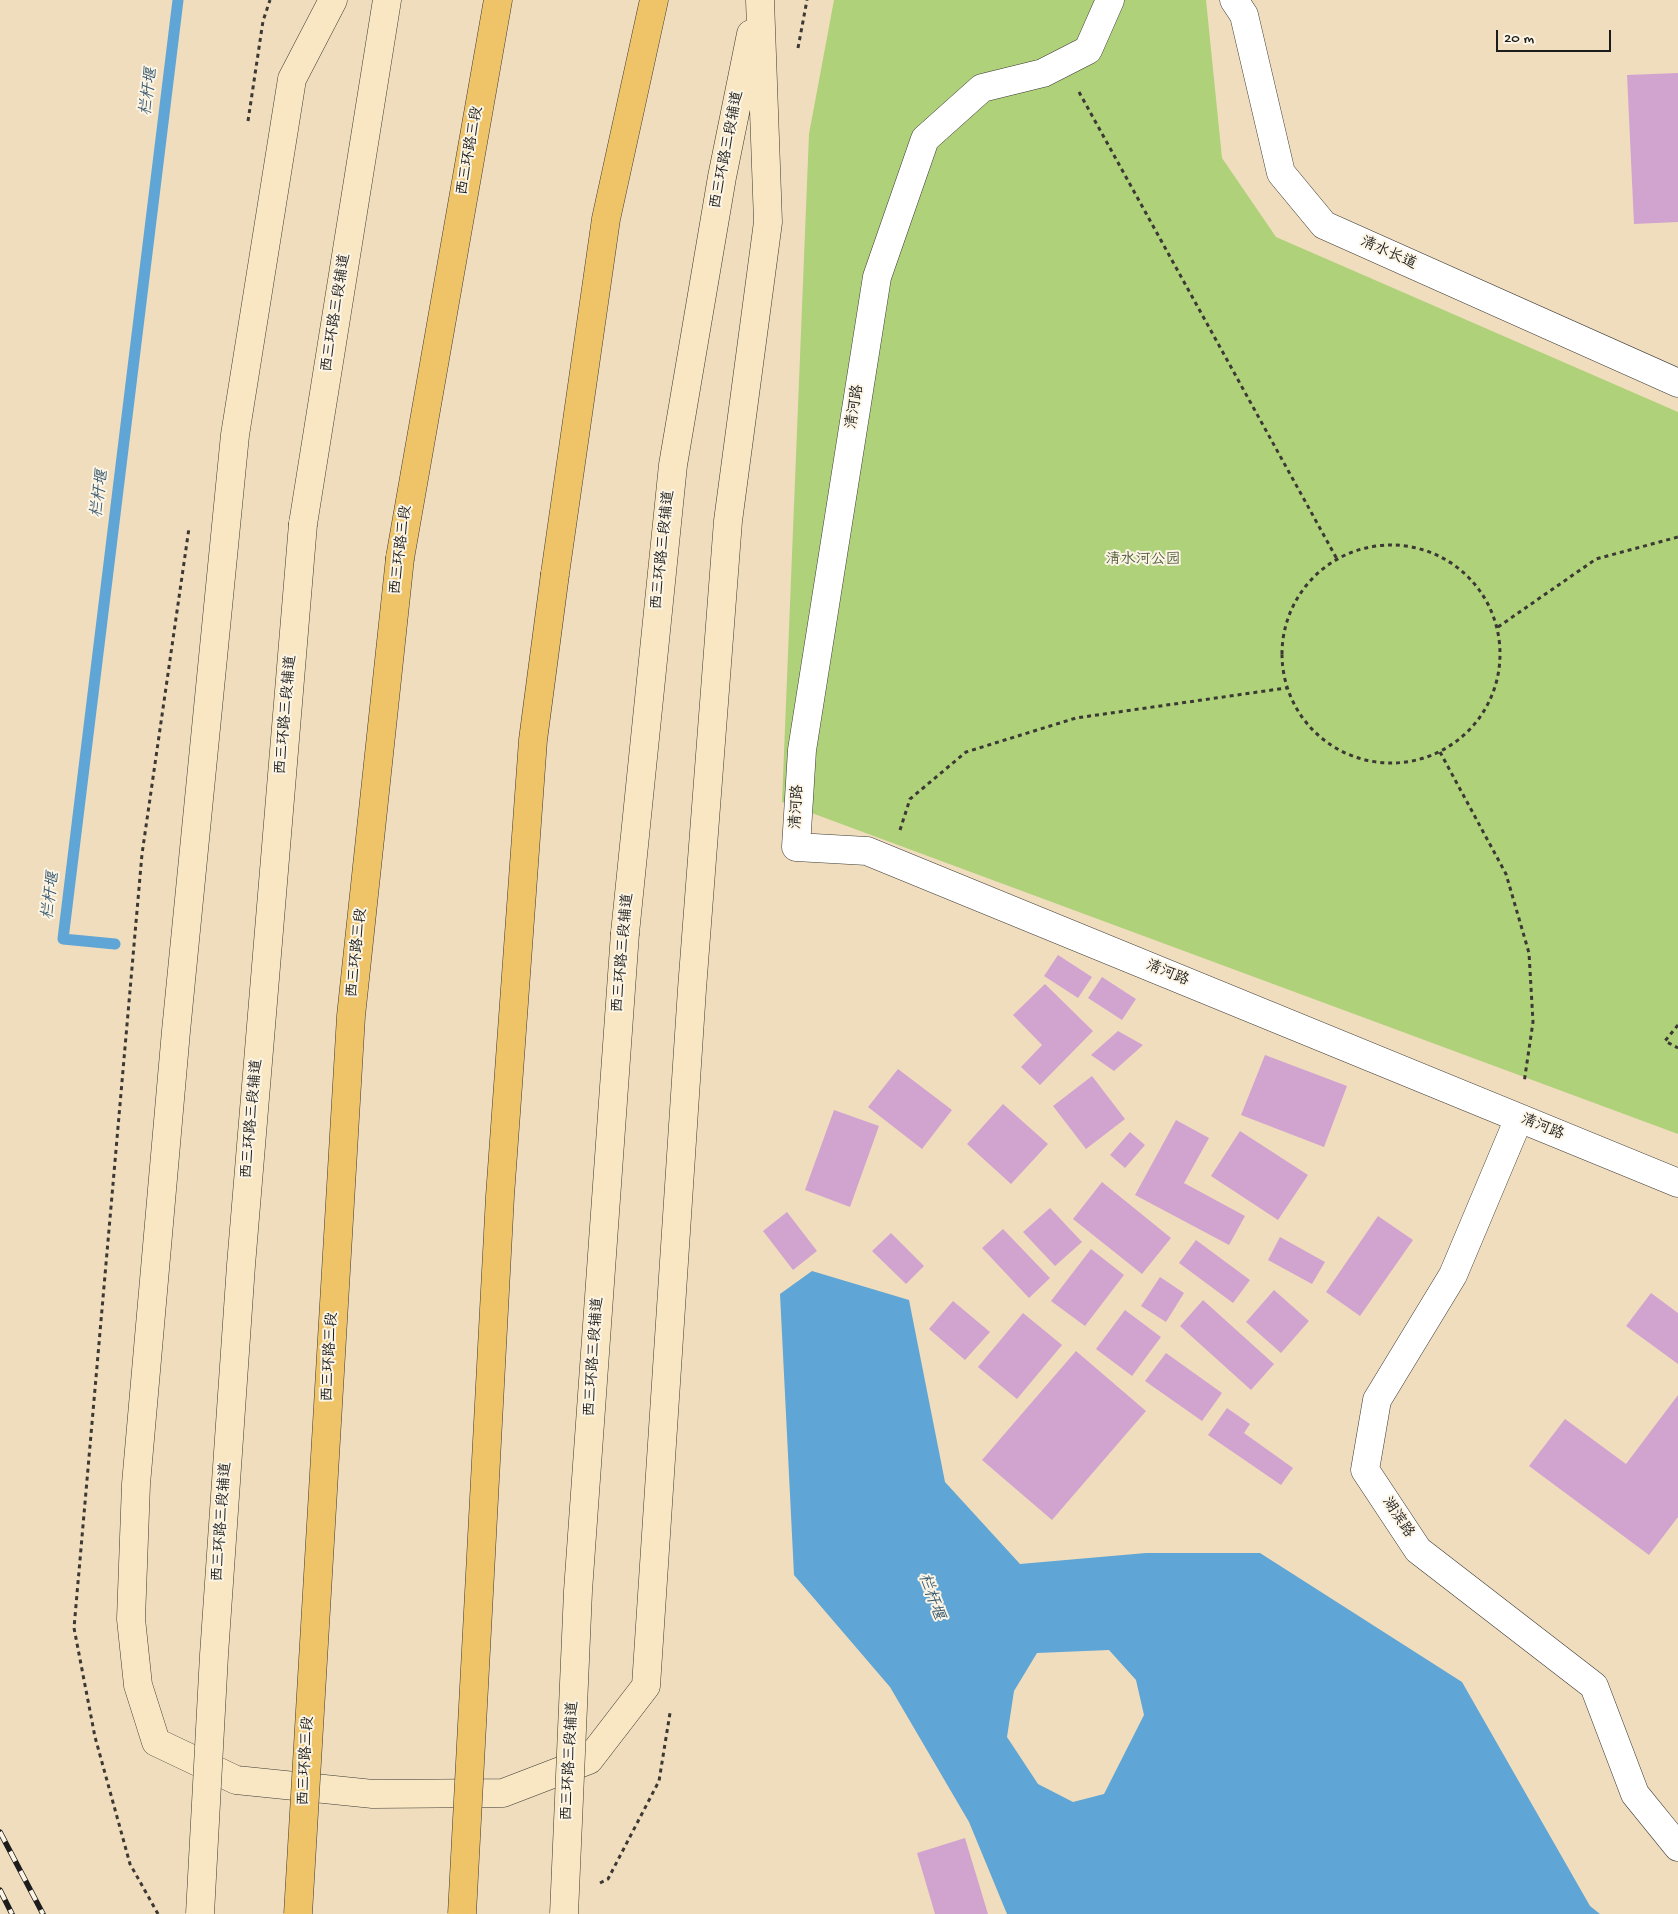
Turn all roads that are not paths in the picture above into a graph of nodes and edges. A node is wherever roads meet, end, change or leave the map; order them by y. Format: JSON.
{"nodes":[{"id":1,"x":333,"y":0,"type":"edge"},
{"id":2,"x":387,"y":0,"type":"edge"},
{"id":3,"x":498,"y":0,"type":"edge"},
{"id":4,"x":654,"y":0,"type":"edge"},
{"id":5,"x":759,"y":0,"type":"edge"},
{"id":6,"x":1110,"y":0,"type":"edge"},
{"id":7,"x":1234,"y":0,"type":"edge"},
{"id":8,"x":1678,"y":383,"type":"edge"},
{"id":9,"x":1519,"y":1118,"type":"junction"},
{"id":10,"x":1678,"y":1183,"type":"edge"},
{"id":11,"x":1678,"y":1847,"type":"edge"},
{"id":12,"x":200,"y":1914,"type":"edge"},
{"id":13,"x":298,"y":1914,"type":"edge"},
{"id":14,"x":462,"y":1914,"type":"edge"},
{"id":15,"x":564,"y":1914,"type":"edge"}],
"edges":[{"from":1,"to":5,"type":"main road"},
{"from":2,"to":12,"type":"main road","name":"西三环路三段辅道","bridge":true},
{"from":3,"to":13,"type":"highway","name":"西三环路三段","bridge":true},
{"from":4,"to":14,"type":"highway","bridge":true},
{"from":5,"to":15,"type":"main road","name":"西三环路三段辅道","bridge":true},
{"from":6,"to":9,"type":"street","name":"清河路"},
{"from":7,"to":8,"type":"street","name":"清水长道"},
{"from":9,"to":10,"type":"street","name":"清河路"},
{"from":9,"to":11,"type":"street","name":"湖滨路"}]}
